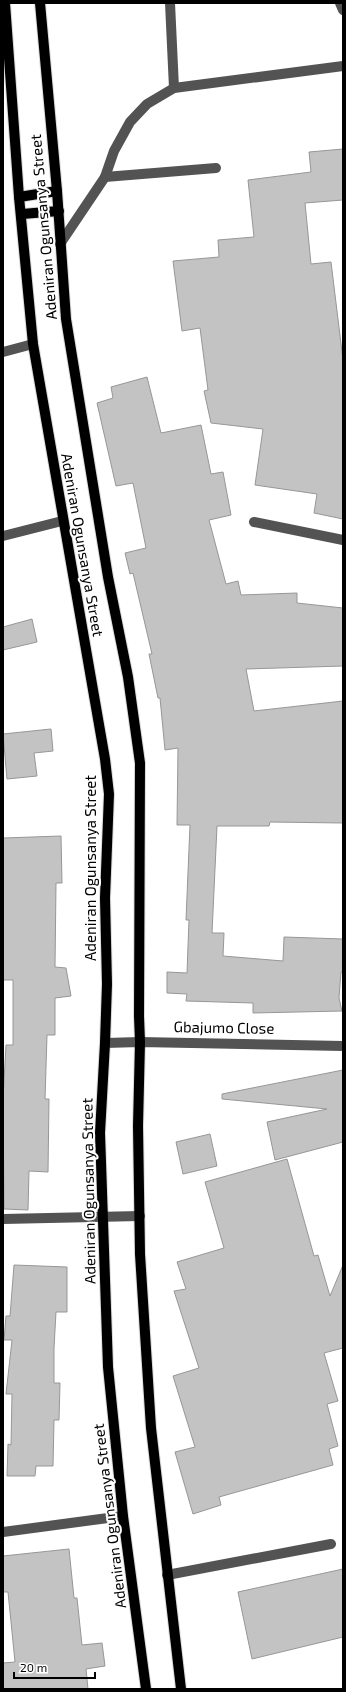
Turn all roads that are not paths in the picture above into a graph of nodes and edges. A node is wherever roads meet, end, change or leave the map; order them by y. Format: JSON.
{"nodes":[{"id":1,"x":5,"y":3,"type":"edge"},
{"id":2,"x":40,"y":3,"type":"edge"},
{"id":3,"x":170,"y":3,"type":"edge"},
{"id":4,"x":340,"y":3,"type":"edge"},
{"id":5,"x":343,"y":10,"type":"edge"},
{"id":6,"x":343,"y":66,"type":"edge"},
{"id":7,"x":174,"y":88,"type":"junction"},
{"id":8,"x":216,"y":168,"type":"dead end"},
{"id":9,"x":105,"y":177,"type":"junction"},
{"id":10,"x":57,"y":191,"type":"junction"},
{"id":11,"x":19,"y":197,"type":"junction"},
{"id":12,"x":59,"y":211,"type":"junction"},
{"id":13,"x":22,"y":214,"type":"junction"},
{"id":14,"x":60,"y":244,"type":"junction"},
{"id":15,"x":33,"y":344,"type":"junction"},
{"id":16,"x":3,"y":352,"type":"edge"},
{"id":17,"x":62,"y":521,"type":"junction"},
{"id":18,"x":254,"y":522,"type":"dead end"},
{"id":19,"x":3,"y":536,"type":"edge"},
{"id":20,"x":343,"y":540,"type":"edge"},
{"id":21,"x":140,"y":1042,"type":"junction"},
{"id":22,"x":105,"y":1043,"type":"junction"},
{"id":23,"x":343,"y":1046,"type":"edge"},
{"id":24,"x":140,"y":1216,"type":"junction"},
{"id":25,"x":103,"y":1217,"type":"junction"},
{"id":26,"x":3,"y":1219,"type":"edge"},
{"id":27,"x":123,"y":1516,"type":"junction"},
{"id":28,"x":3,"y":1532,"type":"edge"},
{"id":29,"x":331,"y":1544,"type":"dead end"},
{"id":30,"x":167,"y":1575,"type":"junction"},
{"id":31,"x":146,"y":1689,"type":"edge"},
{"id":32,"x":181,"y":1689,"type":"edge"}],
"edges":[{"from":1,"to":11,"type":"main road","name":"Adeniran Ogunsanya Street"},
{"from":2,"to":10,"type":"main road","name":"Adeniran Ogunsanya Street"},
{"from":3,"to":7,"type":"street"},
{"from":4,"to":5,"type":"street"},
{"from":6,"to":7,"type":"street"},
{"from":7,"to":9,"type":"street"},
{"from":8,"to":9,"type":"street"},
{"from":9,"to":14,"type":"street"},
{"from":10,"to":11,"type":"main road"},
{"from":10,"to":12,"type":"main road","name":"Adeniran Ogunsanya Street"},
{"from":11,"to":13,"type":"main road","name":"Adeniran Ogunsanya Street"},
{"from":12,"to":13,"type":"main road"},
{"from":12,"to":14,"type":"main road","name":"Adeniran Ogunsanya Street"},
{"from":13,"to":15,"type":"main road","name":"Adeniran Ogunsanya Street"},
{"from":14,"to":21,"type":"main road","name":"Adeniran Ogunsanya Street"},
{"from":15,"to":16,"type":"street"},
{"from":15,"to":17,"type":"main road","name":"Adeniran Ogunsanya Street"},
{"from":17,"to":19,"type":"street"},
{"from":17,"to":22,"type":"main road","name":"Adeniran Ogunsanya Street"},
{"from":18,"to":20,"type":"street"},
{"from":21,"to":22,"type":"street","name":"Gbajumo Close"},
{"from":21,"to":23,"type":"street","name":"Gbajumo Close"},
{"from":21,"to":24,"type":"main road","name":"Adeniran Ogunsanya Street"},
{"from":22,"to":25,"type":"main road","name":"Adeniran Ogunsanya Street"},
{"from":24,"to":25,"type":"street"},
{"from":24,"to":30,"type":"main road","name":"Adeniran Ogunsanya Street"},
{"from":25,"to":26,"type":"street"},
{"from":25,"to":27,"type":"main road","name":"Adeniran Ogunsanya Street"},
{"from":27,"to":28,"type":"street"},
{"from":27,"to":31,"type":"main road","name":"Adeniran Ogunsanya Street"},
{"from":29,"to":30,"type":"street"},
{"from":30,"to":32,"type":"main road","name":"Adeniran Ogunsanya Street"}]}
